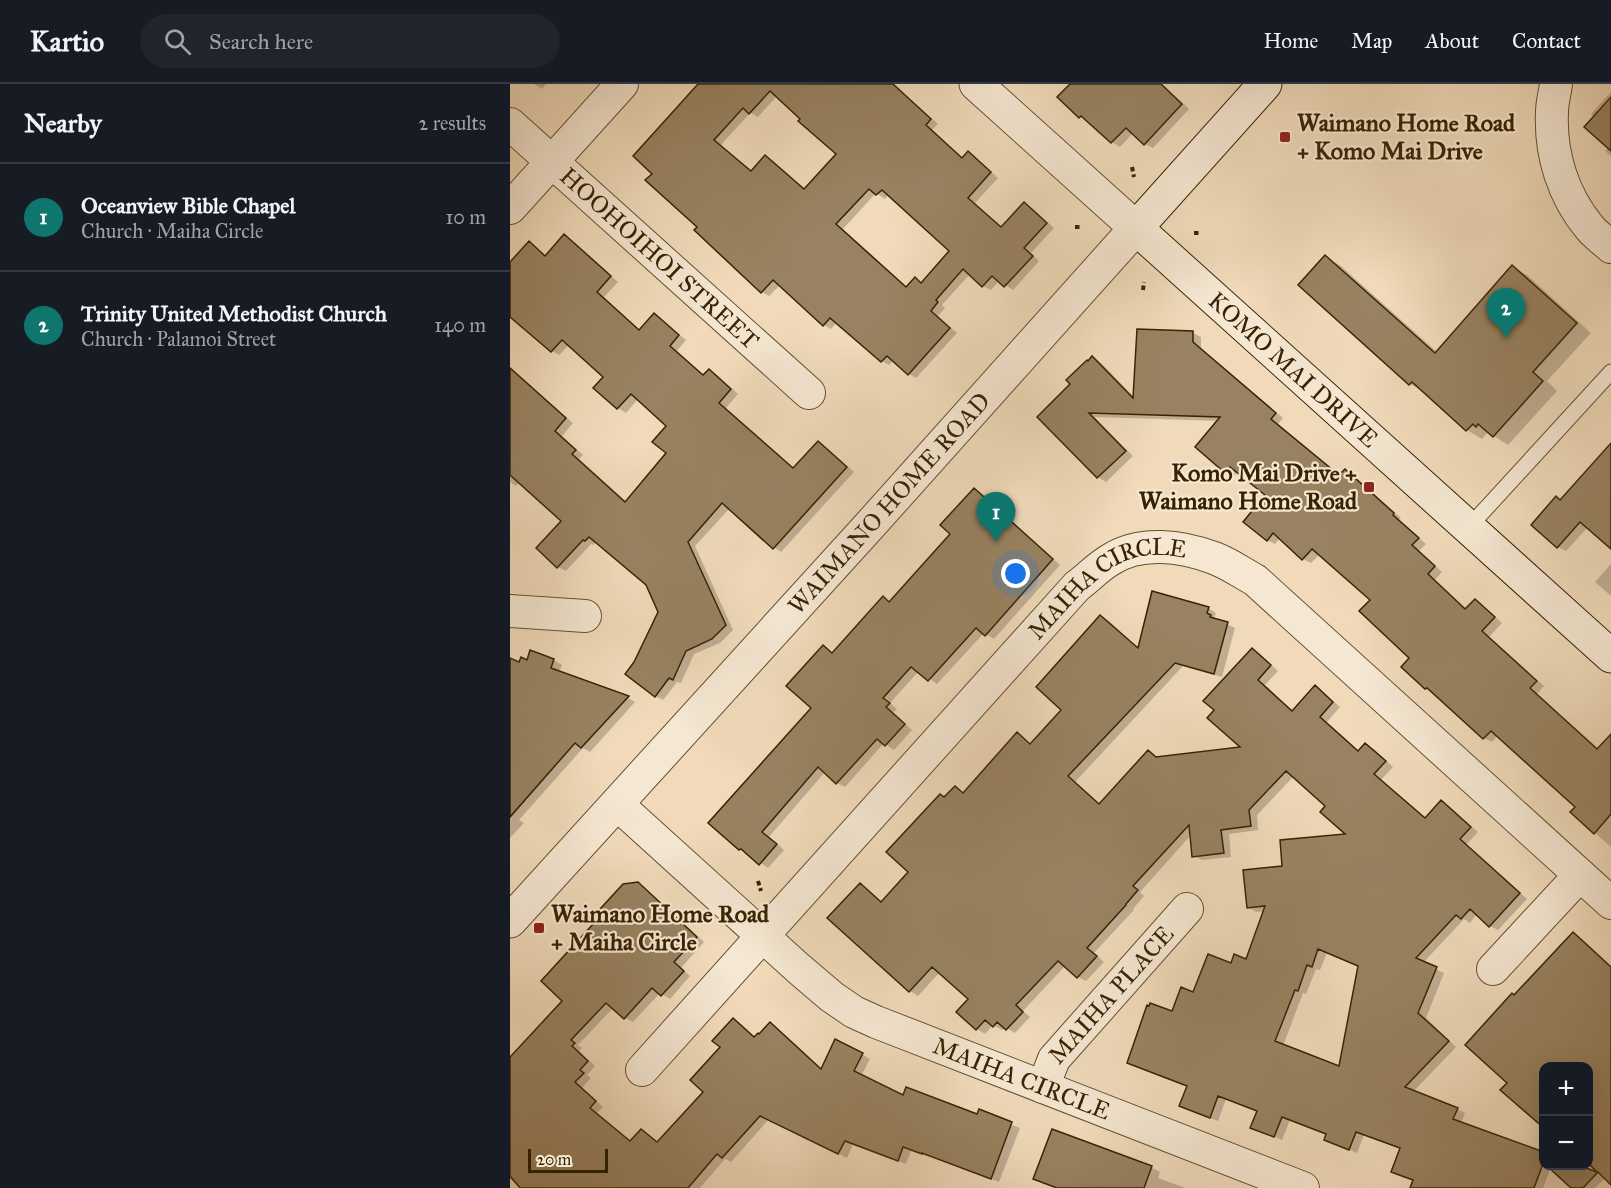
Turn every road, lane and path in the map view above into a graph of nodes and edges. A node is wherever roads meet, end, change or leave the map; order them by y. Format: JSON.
{"nodes":[{"id":1,"x":622,"y":84,"type":"edge"},
{"id":2,"x":975,"y":84,"type":"edge"},
{"id":3,"x":1265,"y":84,"type":"edge"},
{"id":4,"x":1556,"y":84,"type":"edge"},
{"id":5,"x":510,"y":124,"type":"edge"},
{"id":6,"x":552,"y":162,"type":"junction"},
{"id":7,"x":1132,"y":167,"type":"dead end"},
{"id":8,"x":1134,"y":177,"type":"dead end"},
{"id":9,"x":510,"y":208,"type":"edge"},
{"id":10,"x":1075,"y":227,"type":"dead end"},
{"id":11,"x":1081,"y":227,"type":"dead end"},
{"id":12,"x":1136,"y":228,"type":"junction"},
{"id":13,"x":1194,"y":232,"type":"dead end"},
{"id":14,"x":1201,"y":233,"type":"dead end"},
{"id":15,"x":1611,"y":247,"type":"edge"},
{"id":16,"x":1144,"y":282,"type":"dead end"},
{"id":17,"x":1143,"y":290,"type":"dead end"},
{"id":18,"x":1611,"y":372,"type":"edge"},
{"id":19,"x":809,"y":393,"type":"dead end"},
{"id":20,"x":1468,"y":528,"type":"junction"},
{"id":21,"x":510,"y":611,"type":"edge"},
{"id":22,"x":585,"y":616,"type":"dead end"},
{"id":23,"x":1611,"y":656,"type":"edge"},
{"id":24,"x":616,"y":804,"type":"junction"},
{"id":25,"x":1580,"y":875,"type":"junction"},
{"id":26,"x":758,"y":881,"type":"dead end"},
{"id":27,"x":761,"y":891,"type":"dead end"},
{"id":28,"x":1611,"y":903,"type":"edge"},
{"id":29,"x":1187,"y":909,"type":"dead end"},
{"id":30,"x":510,"y":921,"type":"edge"},
{"id":31,"x":762,"y":936,"type":"junction"},
{"id":32,"x":1493,"y":969,"type":"dead end"},
{"id":33,"x":642,"y":1070,"type":"dead end"},
{"id":34,"x":1043,"y":1087,"type":"junction"},
{"id":35,"x":1303,"y":1188,"type":"edge"}],
"edges":[{"from":1,"to":6,"type":"street"},
{"from":2,"to":12,"type":"street","name":"KOMO MAI DRIVE"},
{"from":3,"to":12,"type":"street","name":"WAIMANO HOME ROAD"},
{"from":4,"to":15,"type":"street"},
{"from":5,"to":6,"type":"street","name":"HOOHOIHOI STREET"},
{"from":6,"to":9,"type":"street"},
{"from":6,"to":19,"type":"street","name":"HOOHOIHOI STREET"},
{"from":7,"to":8,"type":"path"},
{"from":10,"to":11,"type":"path"},
{"from":12,"to":20,"type":"street","name":"KOMO MAI DRIVE"},
{"from":12,"to":24,"type":"street","name":"WAIMANO HOME ROAD"},
{"from":13,"to":14,"type":"path"},
{"from":16,"to":17,"type":"path"},
{"from":18,"to":20,"type":"lane"},
{"from":20,"to":23,"type":"street","name":"KOMO MAI DRIVE"},
{"from":21,"to":22,"type":"street"},
{"from":24,"to":30,"type":"street","name":"WAIMANO HOME ROAD"},
{"from":24,"to":31,"type":"street","name":"MAIHA CIRCLE"},
{"from":25,"to":28,"type":"street","name":"MAIHA CIRCLE"},
{"from":25,"to":31,"type":"street","name":"MAIHA CIRCLE"},
{"from":25,"to":32,"type":"street"},
{"from":26,"to":27,"type":"path"},
{"from":29,"to":34,"type":"street","name":"MAIHA PLACE"},
{"from":31,"to":33,"type":"street"},
{"from":31,"to":34,"type":"street","name":"MAIHA CIRCLE"},
{"from":34,"to":35,"type":"street","name":"MAIHA CIRCLE"}]}
